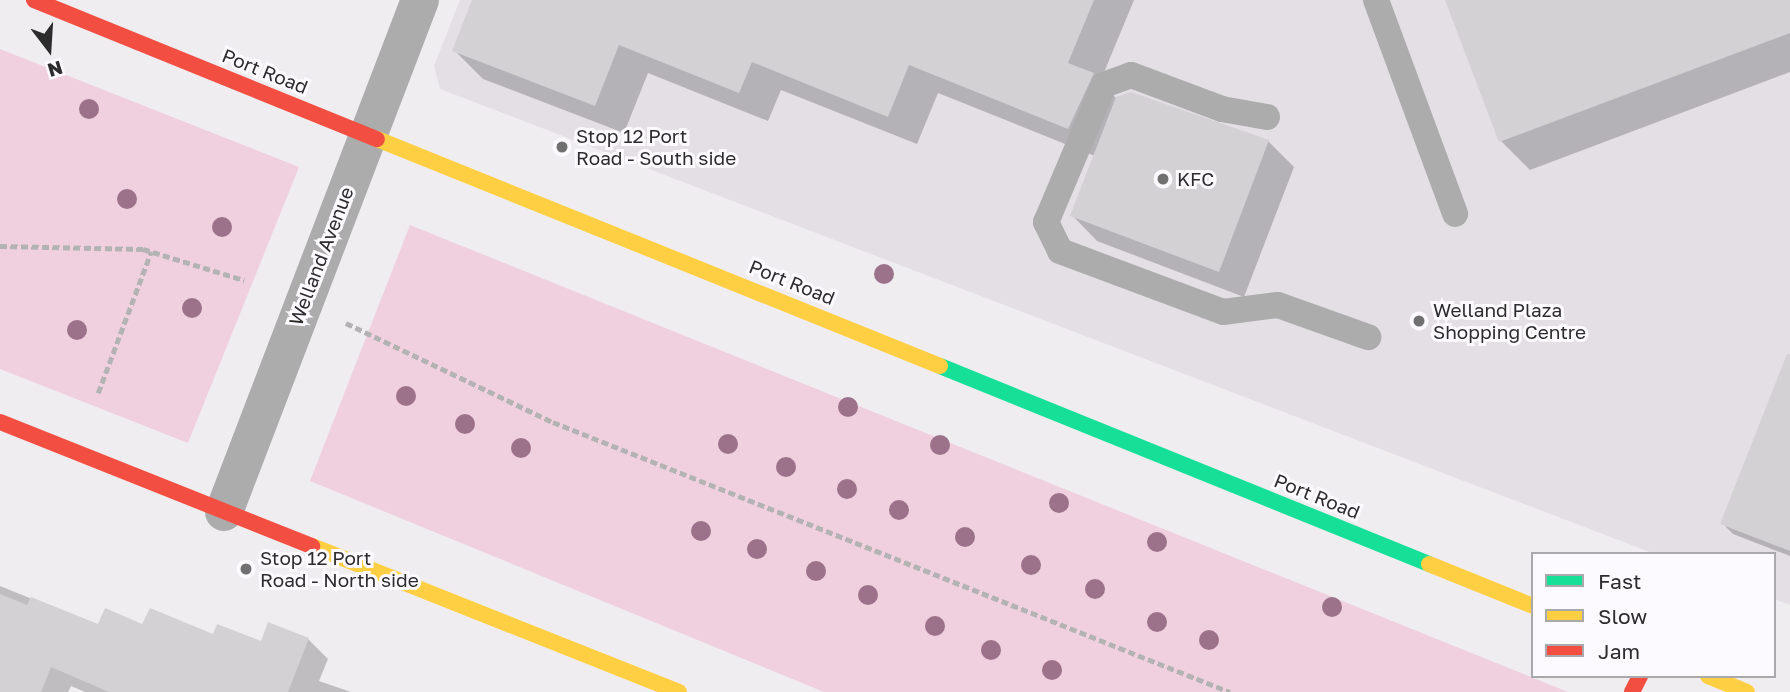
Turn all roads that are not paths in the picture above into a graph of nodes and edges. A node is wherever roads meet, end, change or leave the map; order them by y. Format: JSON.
{"nodes":[{"id":1,"x":34,"y":0,"type":"edge"},
{"id":2,"x":419,"y":0,"type":"edge"},
{"id":3,"x":1376,"y":0,"type":"edge"},
{"id":4,"x":1267,"y":117,"type":"dead end"},
{"id":5,"x":367,"y":132,"type":"junction"},
{"id":6,"x":1455,"y":214,"type":"dead end"},
{"id":7,"x":1368,"y":337,"type":"dead end"},
{"id":8,"x":0,"y":422,"type":"edge"},
{"id":9,"x":224,"y":512,"type":"junction"},
{"id":10,"x":1531,"y":605,"type":"edge"},
{"id":11,"x":1713,"y":678,"type":"edge"},
{"id":12,"x":679,"y":692,"type":"edge"},
{"id":13,"x":1747,"y":692,"type":"edge"}],
"edges":[{"from":1,"to":5,"type":"highway","name":"Port Road"},
{"from":2,"to":5,"type":"street","name":"Welland Avenue"},
{"from":3,"to":6,"type":"lane"},
{"from":4,"to":7,"type":"lane"},
{"from":5,"to":9,"type":"street","name":"Welland Avenue"},
{"from":5,"to":10,"type":"highway","name":"Port Road"},
{"from":8,"to":9,"type":"highway"},
{"from":9,"to":12,"type":"highway"},
{"from":11,"to":13,"type":"highway"}]}
